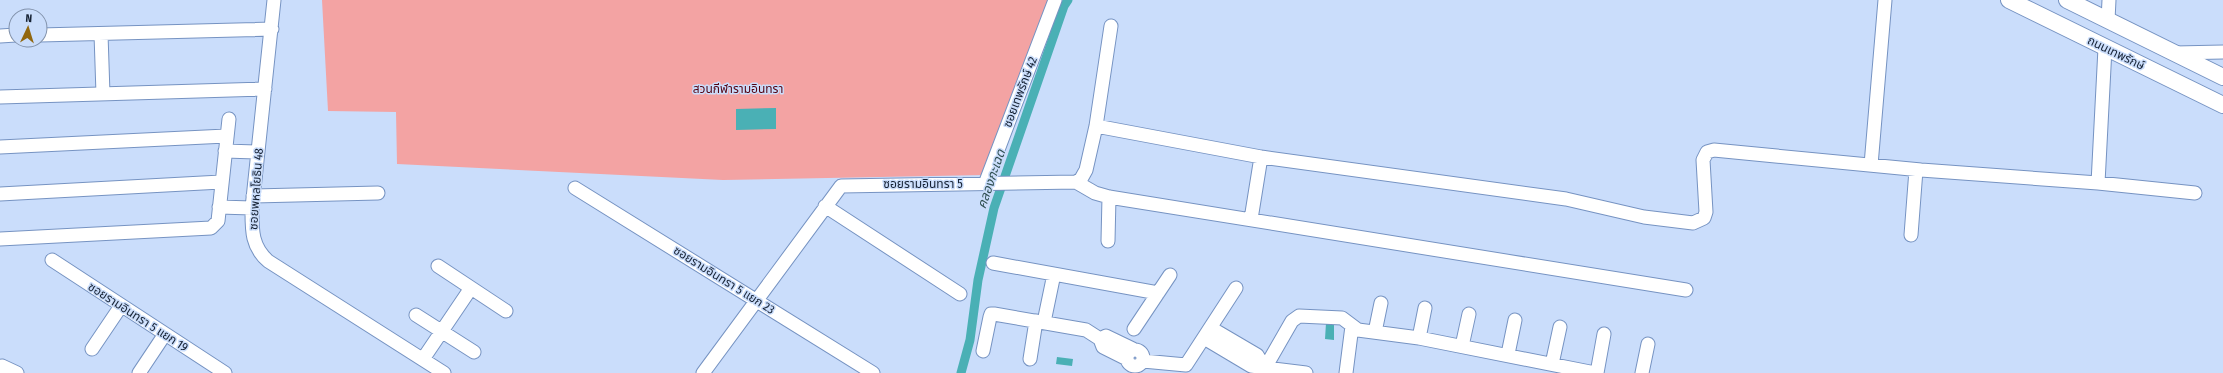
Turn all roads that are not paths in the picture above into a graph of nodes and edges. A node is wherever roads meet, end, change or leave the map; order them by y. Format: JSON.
{"nodes":[{"id":1,"x":274,"y":0,"type":"edge"},
{"id":2,"x":1055,"y":0,"type":"edge"},
{"id":3,"x":1885,"y":0,"type":"edge"},
{"id":4,"x":2009,"y":0,"type":"edge"},
{"id":5,"x":2067,"y":0,"type":"edge"},
{"id":6,"x":2109,"y":0,"type":"edge"},
{"id":7,"x":2108,"y":20,"type":"junction"},
{"id":8,"x":1112,"y":26,"type":"dead end"},
{"id":9,"x":272,"y":29,"type":"junction"},
{"id":10,"x":101,"y":34,"type":"junction"},
{"id":11,"x":48,"y":35,"type":"edge"},
{"id":12,"x":2105,"y":48,"type":"junction"},
{"id":13,"x":2223,"y":52,"type":"edge"},
{"id":14,"x":2175,"y":53,"type":"junction"},
{"id":15,"x":2223,"y":77,"type":"edge"},
{"id":16,"x":265,"y":89,"type":"junction"},
{"id":17,"x":103,"y":94,"type":"junction"},
{"id":18,"x":0,"y":97,"type":"edge"},
{"id":19,"x":2223,"y":105,"type":"edge"},
{"id":20,"x":229,"y":119,"type":"dead end"},
{"id":21,"x":1096,"y":126,"type":"junction"},
{"id":22,"x":226,"y":136,"type":"junction"},
{"id":23,"x":0,"y":147,"type":"edge"},
{"id":24,"x":225,"y":151,"type":"junction"},
{"id":25,"x":258,"y":152,"type":"junction"},
{"id":26,"x":1261,"y":157,"type":"junction"},
{"id":27,"x":1871,"y":165,"type":"junction"},
{"id":28,"x":1916,"y":170,"type":"junction"},
{"id":29,"x":221,"y":182,"type":"junction"},
{"id":30,"x":1076,"y":182,"type":"junction"},
{"id":31,"x":2098,"y":182,"type":"junction"},
{"id":32,"x":984,"y":184,"type":"junction"},
{"id":33,"x":575,"y":188,"type":"dead end"},
{"id":34,"x":378,"y":193,"type":"dead end"},
{"id":35,"x":2195,"y":193,"type":"dead end"},
{"id":36,"x":0,"y":194,"type":"edge"},
{"id":37,"x":1109,"y":196,"type":"junction"},
{"id":38,"x":253,"y":202,"type":"junction"},
{"id":39,"x":825,"y":206,"type":"junction"},
{"id":40,"x":219,"y":207,"type":"junction"},
{"id":41,"x":1251,"y":219,"type":"junction"},
{"id":42,"x":1911,"y":235,"type":"dead end"},
{"id":43,"x":0,"y":239,"type":"edge"},
{"id":44,"x":1108,"y":241,"type":"dead end"},
{"id":45,"x":52,"y":260,"type":"dead end"},
{"id":46,"x":994,"y":263,"type":"dead end"},
{"id":47,"x":438,"y":266,"type":"dead end"},
{"id":48,"x":1054,"y":274,"type":"junction"},
{"id":49,"x":1170,"y":275,"type":"dead end"},
{"id":50,"x":471,"y":288,"type":"junction"},
{"id":51,"x":1236,"y":288,"type":"dead end"},
{"id":52,"x":1686,"y":290,"type":"dead end"},
{"id":53,"x":1158,"y":293,"type":"junction"},
{"id":54,"x":960,"y":294,"type":"dead end"},
{"id":55,"x":756,"y":301,"type":"junction"},
{"id":56,"x":1381,"y":303,"type":"dead end"},
{"id":57,"x":121,"y":306,"type":"junction"},
{"id":58,"x":1425,"y":308,"type":"dead end"},
{"id":59,"x":506,"y":311,"type":"dead end"},
{"id":60,"x":1469,"y":314,"type":"dead end"},
{"id":61,"x":416,"y":315,"type":"dead end"},
{"id":62,"x":1515,"y":320,"type":"dead end"},
{"id":63,"x":1040,"y":322,"type":"junction"},
{"id":64,"x":1352,"y":326,"type":"junction"},
{"id":65,"x":1560,"y":327,"type":"dead end"},
{"id":66,"x":1134,"y":329,"type":"dead end"},
{"id":67,"x":443,"y":331,"type":"junction"},
{"id":68,"x":1375,"y":332,"type":"junction"},
{"id":69,"x":1208,"y":333,"type":"junction"},
{"id":70,"x":165,"y":334,"type":"junction"},
{"id":71,"x":1604,"y":334,"type":"dead end"},
{"id":72,"x":1418,"y":338,"type":"junction"},
{"id":73,"x":1648,"y":344,"type":"dead end"},
{"id":74,"x":1462,"y":346,"type":"junction"},
{"id":75,"x":92,"y":349,"type":"dead end"},
{"id":76,"x":983,"y":351,"type":"dead end"},
{"id":77,"x":474,"y":352,"type":"dead end"},
{"id":78,"x":1508,"y":354,"type":"junction"},
{"id":79,"x":423,"y":359,"type":"junction"},
{"id":80,"x":1030,"y":359,"type":"dead end"},
{"id":81,"x":1134,"y":362,"type":"edge"},
{"id":82,"x":1552,"y":364,"type":"junction"},
{"id":83,"x":1265,"y":368,"type":"junction"},
{"id":84,"x":1,"y":373,"type":"edge"},
{"id":85,"x":18,"y":373,"type":"edge"},
{"id":86,"x":139,"y":373,"type":"edge"},
{"id":87,"x":225,"y":373,"type":"edge"},
{"id":88,"x":444,"y":373,"type":"edge"},
{"id":89,"x":703,"y":373,"type":"edge"},
{"id":90,"x":873,"y":373,"type":"edge"},
{"id":91,"x":1306,"y":373,"type":"edge"},
{"id":92,"x":1346,"y":373,"type":"edge"},
{"id":93,"x":1596,"y":373,"type":"edge"},
{"id":94,"x":1642,"y":373,"type":"edge"}],
"edges":[{"from":1,"to":9,"type":"street","name":"ซอยพหลโยธิน 48"},
{"from":2,"to":32,"type":"street","name":"ซอยเทพรักษ์ 42"},
{"from":3,"to":27,"type":"street"},
{"from":4,"to":12,"type":"main road","name":"ถนนเทพรักษ์"},
{"from":5,"to":7,"type":"main road"},
{"from":6,"to":7,"type":"street"},
{"from":7,"to":14,"type":"main road"},
{"from":8,"to":21,"type":"street"},
{"from":9,"to":10,"type":"street"},
{"from":9,"to":16,"type":"street","name":"ซอยพหลโยธิน 48"},
{"from":10,"to":11,"type":"street"},
{"from":10,"to":17,"type":"street"},
{"from":12,"to":19,"type":"main road","name":"ถนนเทพรักษ์"},
{"from":12,"to":31,"type":"street"},
{"from":13,"to":14,"type":"street"},
{"from":14,"to":15,"type":"main road"},
{"from":16,"to":17,"type":"street"},
{"from":16,"to":25,"type":"street","name":"ซอยพหลโยธิน 48"},
{"from":17,"to":18,"type":"street"},
{"from":20,"to":22,"type":"street"},
{"from":21,"to":26,"type":"street"},
{"from":21,"to":30,"type":"street"},
{"from":22,"to":23,"type":"street"},
{"from":22,"to":24,"type":"street"},
{"from":24,"to":25,"type":"street"},
{"from":24,"to":29,"type":"street"},
{"from":25,"to":38,"type":"street","name":"ซอยพหลโยธิน 48"},
{"from":26,"to":27,"type":"street"},
{"from":26,"to":41,"type":"street"},
{"from":27,"to":28,"type":"street"},
{"from":28,"to":31,"type":"street"},
{"from":28,"to":42,"type":"street"},
{"from":29,"to":36,"type":"street"},
{"from":29,"to":40,"type":"street"},
{"from":30,"to":32,"type":"street","name":"ซอยรามอินทรา 5"},
{"from":30,"to":37,"type":"street"},
{"from":31,"to":35,"type":"street"},
{"from":32,"to":39,"type":"street","name":"ซอยรามอินทรา 5"},
{"from":33,"to":55,"type":"street","name":"ซอยรามอินทรา 5 แยก 23"},
{"from":34,"to":38,"type":"street"},
{"from":37,"to":41,"type":"street"},
{"from":37,"to":44,"type":"street"},
{"from":38,"to":40,"type":"street"},
{"from":38,"to":79,"type":"street","name":"ซอยพหลโยธิน 48"},
{"from":39,"to":54,"type":"street"},
{"from":39,"to":55,"type":"street","name":"ซอยรามอินทรา 5"},
{"from":40,"to":43,"type":"street"},
{"from":41,"to":52,"type":"street"},
{"from":45,"to":57,"type":"street","name":"ซอยรามอินทรา 5 แยก 19"},
{"from":46,"to":48,"type":"street"},
{"from":47,"to":50,"type":"street"},
{"from":48,"to":53,"type":"street"},
{"from":48,"to":63,"type":"street"},
{"from":49,"to":53,"type":"street"},
{"from":50,"to":59,"type":"street"},
{"from":50,"to":67,"type":"street"},
{"from":51,"to":69,"type":"street"},
{"from":53,"to":66,"type":"street"},
{"from":55,"to":89,"type":"street","name":"ซอยรามอินทรา 5"},
{"from":55,"to":90,"type":"street","name":"ซอยรามอินทรา 5 แยก 23"},
{"from":56,"to":68,"type":"street"},
{"from":57,"to":70,"type":"street","name":"ซอยรามอินทรา 5 แยก 19"},
{"from":57,"to":75,"type":"street"},
{"from":58,"to":72,"type":"street"},
{"from":60,"to":74,"type":"street"},
{"from":61,"to":67,"type":"street"},
{"from":62,"to":78,"type":"street"},
{"from":63,"to":76,"type":"street"},
{"from":63,"to":80,"type":"street"},
{"from":63,"to":81,"type":"street"},
{"from":64,"to":68,"type":"street"},
{"from":64,"to":83,"type":"street"},
{"from":64,"to":92,"type":"street"},
{"from":65,"to":82,"type":"street"},
{"from":67,"to":77,"type":"street"},
{"from":67,"to":79,"type":"street"},
{"from":68,"to":72,"type":"street"},
{"from":69,"to":81,"type":"street"},
{"from":69,"to":83,"type":"street"},
{"from":70,"to":86,"type":"street"},
{"from":70,"to":87,"type":"street","name":"ซอยรามอินทรา 5 แยก 19"},
{"from":71,"to":93,"type":"street"},
{"from":72,"to":74,"type":"street"},
{"from":73,"to":94,"type":"street"},
{"from":74,"to":78,"type":"street"},
{"from":78,"to":82,"type":"street"},
{"from":79,"to":88,"type":"street","name":"ซอยพหลโยธิน 48"},
{"from":82,"to":93,"type":"street"},
{"from":83,"to":91,"type":"street"},
{"from":84,"to":85,"type":"street"}]}
